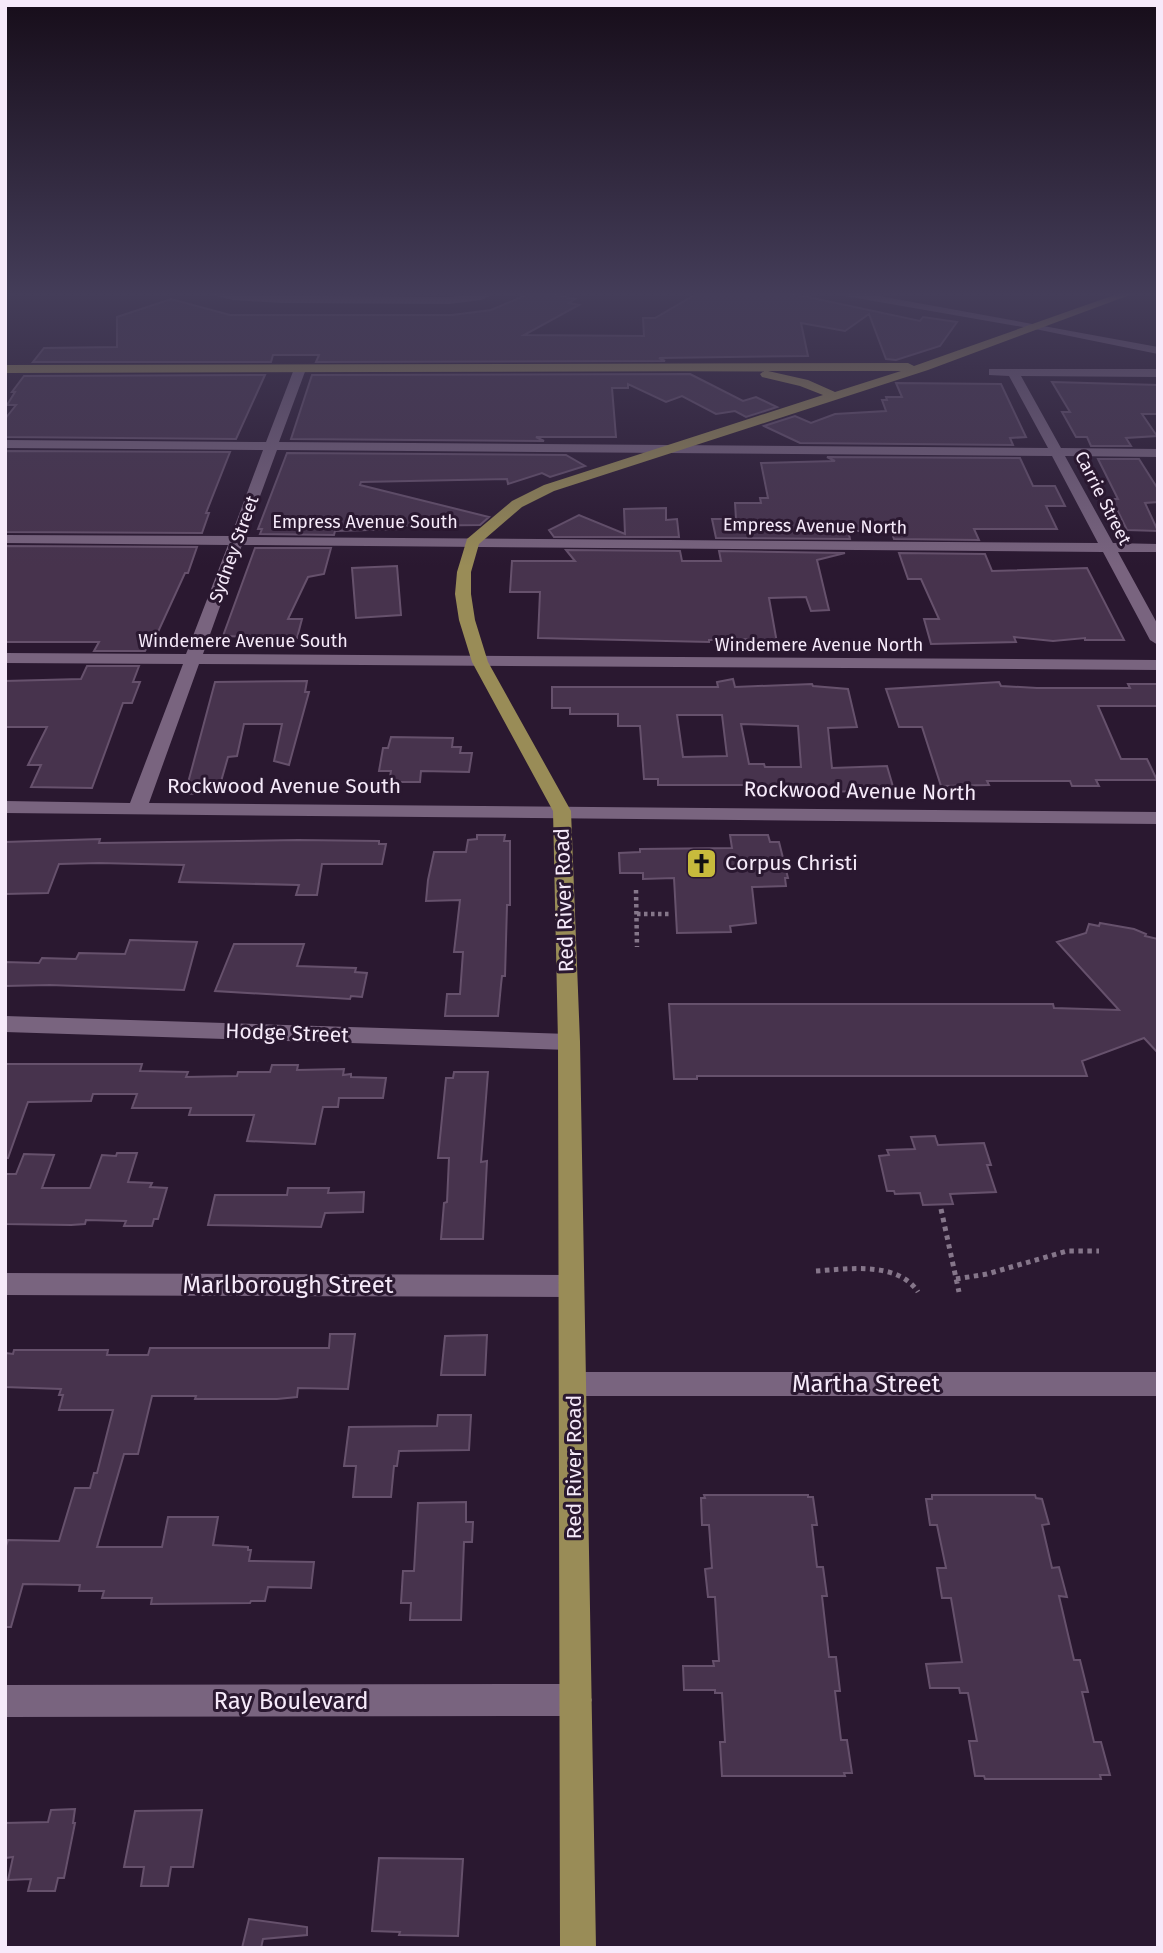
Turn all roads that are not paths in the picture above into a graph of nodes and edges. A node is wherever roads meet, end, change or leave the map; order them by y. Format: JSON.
{"nodes":[{"id":1,"x":294,"y":384,"type":"edge"},
{"id":2,"x":807,"y":384,"type":"edge"},
{"id":3,"x":871,"y":384,"type":"edge"},
{"id":4,"x":1020,"y":384,"type":"edge"},
{"id":5,"x":835,"y":396,"type":"junction"},
{"id":6,"x":5,"y":444,"type":"edge"},
{"id":7,"x":272,"y":445,"type":"junction"},
{"id":8,"x":666,"y":450,"type":"junction"},
{"id":9,"x":1058,"y":453,"type":"junction"},
{"id":10,"x":1158,"y":453,"type":"edge"},
{"id":11,"x":5,"y":540,"type":"edge"},
{"id":12,"x":237,"y":540,"type":"junction"},
{"id":13,"x":472,"y":542,"type":"junction"},
{"id":14,"x":1105,"y":548,"type":"junction"},
{"id":15,"x":1158,"y":548,"type":"edge"},
{"id":16,"x":1158,"y":640,"type":"edge"},
{"id":17,"x":5,"y":658,"type":"edge"},
{"id":18,"x":193,"y":659,"type":"junction"},
{"id":19,"x":480,"y":662,"type":"junction"},
{"id":20,"x":1158,"y":665,"type":"edge"},
{"id":21,"x":5,"y":807,"type":"edge"},
{"id":22,"x":138,"y":807,"type":"junction"},
{"id":23,"x":562,"y":811,"type":"junction"},
{"id":24,"x":1158,"y":818,"type":"edge"},
{"id":25,"x":5,"y":1024,"type":"edge"},
{"id":26,"x":569,"y":1042,"type":"junction"},
{"id":27,"x":5,"y":1284,"type":"edge"},
{"id":28,"x":571,"y":1286,"type":"junction"},
{"id":29,"x":573,"y":1384,"type":"junction"},
{"id":30,"x":1158,"y":1384,"type":"edge"},
{"id":31,"x":576,"y":1700,"type":"junction"},
{"id":32,"x":5,"y":1701,"type":"edge"},
{"id":33,"x":578,"y":1948,"type":"edge"}],
"edges":[{"from":1,"to":7,"type":"street","name":"Sydney Street"},
{"from":2,"to":5,"type":"main road"},
{"from":3,"to":5,"type":"main road"},
{"from":4,"to":9,"type":"street","name":"Carrie Street"},
{"from":5,"to":8,"type":"main road"},
{"from":6,"to":7,"type":"street"},
{"from":7,"to":8,"type":"street"},
{"from":7,"to":12,"type":"street","name":"Sydney Street"},
{"from":8,"to":9,"type":"street"},
{"from":8,"to":13,"type":"main road"},
{"from":9,"to":10,"type":"street"},
{"from":9,"to":14,"type":"street","name":"Carrie Street"},
{"from":11,"to":12,"type":"street","name":"Empress Avenue South"},
{"from":12,"to":13,"type":"street","name":"Empress Avenue South"},
{"from":12,"to":18,"type":"street","name":"Sydney Street"},
{"from":13,"to":14,"type":"street","name":"Empress Avenue North"},
{"from":13,"to":19,"type":"main road","name":"Red River Road"},
{"from":14,"to":15,"type":"street","name":"Empress Avenue North"},
{"from":14,"to":16,"type":"street","name":"Carrie Street"},
{"from":17,"to":18,"type":"street","name":"Windemere Avenue South"},
{"from":18,"to":19,"type":"street","name":"Windemere Avenue South"},
{"from":18,"to":22,"type":"street","name":"Sydney Street"},
{"from":19,"to":20,"type":"street","name":"Windemere Avenue North"},
{"from":19,"to":23,"type":"main road","name":"Red River Road"},
{"from":21,"to":22,"type":"street","name":"Rockwood Avenue South"},
{"from":22,"to":23,"type":"street","name":"Rockwood Avenue South"},
{"from":23,"to":24,"type":"street","name":"Rockwood Avenue North"},
{"from":23,"to":26,"type":"main road","name":"Red River Road"},
{"from":25,"to":26,"type":"street","name":"Hodge Street"},
{"from":26,"to":28,"type":"main road","name":"Red River Road"},
{"from":27,"to":28,"type":"street","name":"Marlborough Street"},
{"from":28,"to":29,"type":"main road","name":"Red River Road"},
{"from":29,"to":30,"type":"street","name":"Martha Street"},
{"from":29,"to":31,"type":"main road","name":"Red River Road"},
{"from":31,"to":32,"type":"street","name":"Ray Boulevard"},
{"from":31,"to":33,"type":"main road","name":"Red River Road"}]}
